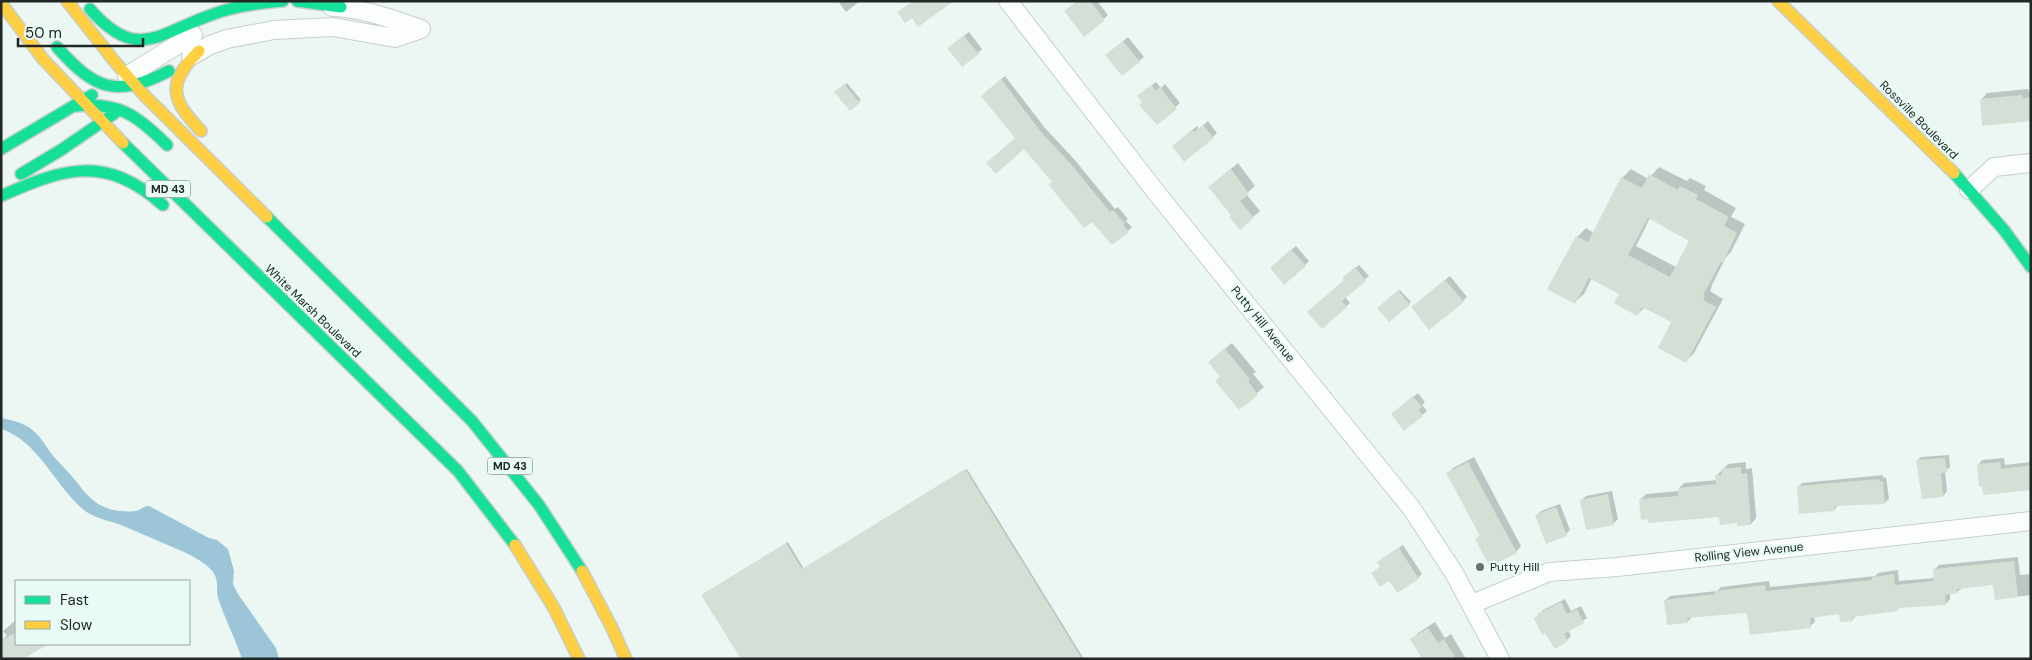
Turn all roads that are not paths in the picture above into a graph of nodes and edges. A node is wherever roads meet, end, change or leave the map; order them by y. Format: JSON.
{"nodes":[{"id":1,"x":67,"y":1,"type":"edge"},
{"id":2,"x":84,"y":1,"type":"edge"},
{"id":3,"x":283,"y":1,"type":"edge"},
{"id":4,"x":297,"y":1,"type":"edge"},
{"id":5,"x":1008,"y":1,"type":"edge"},
{"id":6,"x":1778,"y":1,"type":"edge"},
{"id":7,"x":1,"y":3,"type":"edge"},
{"id":8,"x":341,"y":8,"type":"junction"},
{"id":9,"x":49,"y":36,"type":"dead end"},
{"id":10,"x":199,"y":51,"type":"junction"},
{"id":11,"x":109,"y":86,"type":"junction"},
{"id":12,"x":131,"y":94,"type":"junction"},
{"id":13,"x":83,"y":103,"type":"junction"},
{"id":14,"x":102,"y":123,"type":"junction"},
{"id":15,"x":208,"y":138,"type":"dead end"},
{"id":16,"x":1,"y":149,"type":"edge"},
{"id":17,"x":178,"y":156,"type":"dead end"},
{"id":18,"x":2031,"y":163,"type":"edge"},
{"id":19,"x":1,"y":185,"type":"edge"},
{"id":20,"x":1969,"y":190,"type":"junction"},
{"id":21,"x":1,"y":196,"type":"edge"},
{"id":22,"x":174,"y":214,"type":"dead end"},
{"id":23,"x":2031,"y":267,"type":"edge"},
{"id":24,"x":339,"y":272,"type":"dead end"},
{"id":25,"x":297,"y":329,"type":"dead end"},
{"id":26,"x":399,"y":358,"type":"junction"},
{"id":27,"x":493,"y":513,"type":"junction"},
{"id":28,"x":2031,"y":521,"type":"edge"},
{"id":29,"x":1472,"y":604,"type":"junction"},
{"id":30,"x":579,"y":659,"type":"edge"},
{"id":31,"x":626,"y":659,"type":"edge"},
{"id":32,"x":1500,"y":659,"type":"edge"}],
"edges":[{"from":1,"to":12,"type":"main road"},
{"from":2,"to":3,"type":"main road"},
{"from":4,"to":8,"type":"main road"},
{"from":5,"to":29,"type":"street","name":"Putty Hill Avenue"},
{"from":6,"to":20,"type":"main road","name":"Rossville Boulevard"},
{"from":7,"to":13,"type":"main road","name":"White Marsh Boulevard","number":"MD 43"},
{"from":8,"to":10,"type":"street"},
{"from":8,"to":12,"type":"street"},
{"from":9,"to":11,"type":"main road"},
{"from":10,"to":12,"type":"street"},
{"from":10,"to":15,"type":"main road"},
{"from":11,"to":12,"type":"main road"},
{"from":11,"to":13,"type":"main road"},
{"from":12,"to":13,"type":"main road"},
{"from":12,"to":14,"type":"main road"},
{"from":12,"to":17,"type":"main road"},
{"from":12,"to":26,"type":"main road"},
{"from":13,"to":14,"type":"main road","name":"White Marsh Boulevard","number":"MD 43"},
{"from":13,"to":16,"type":"main road"},
{"from":14,"to":19,"type":"main road"},
{"from":14,"to":27,"type":"main road","name":"White Marsh Boulevard","number":"MD 43"},
{"from":18,"to":20,"type":"street"},
{"from":20,"to":23,"type":"main road","name":"Rossville Boulevard"},
{"from":21,"to":22,"type":"main road"},
{"from":24,"to":26,"type":"main road"},
{"from":25,"to":27,"type":"main road"},
{"from":26,"to":31,"type":"main road","number":"MD 43"},
{"from":27,"to":30,"type":"main road","name":"White Marsh Boulevard","number":"MD 43"},
{"from":28,"to":29,"type":"street","name":"Rolling View Avenue"},
{"from":29,"to":32,"type":"street","name":"Putty Hill Avenue"}]}
